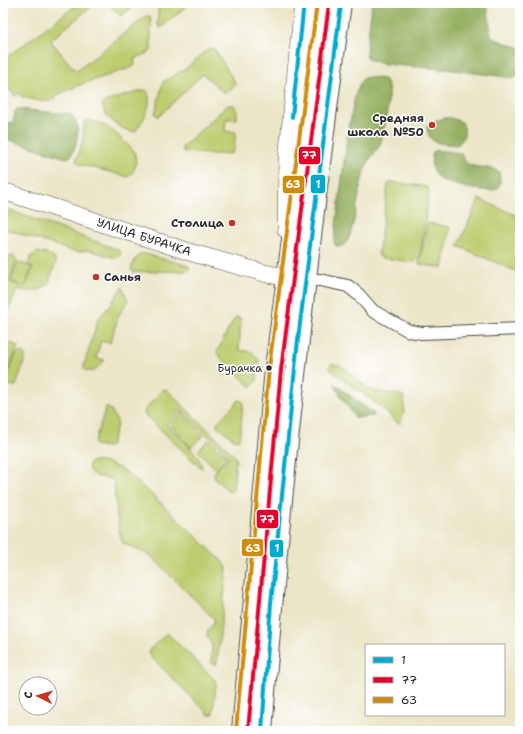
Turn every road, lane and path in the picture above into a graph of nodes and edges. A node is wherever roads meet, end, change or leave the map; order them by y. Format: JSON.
{"nodes":[{"id":1,"x":304,"y":3,"type":"edge"},
{"id":2,"x":337,"y":4,"type":"edge"},
{"id":3,"x":3,"y":191,"type":"edge"},
{"id":4,"x":291,"y":245,"type":"junction"},
{"id":5,"x":286,"y":277,"type":"junction"},
{"id":6,"x":306,"y":280,"type":"junction"},
{"id":7,"x":520,"y":329,"type":"edge"},
{"id":8,"x":242,"y":731,"type":"edge"},
{"id":9,"x":262,"y":731,"type":"edge"}],
"edges":[{"from":1,"to":4,"type":"main road"},
{"from":2,"to":4,"type":"highway"},
{"from":2,"to":6,"type":"highway"},
{"from":3,"to":5,"type":"main road","name":"УЛИЦА БУРАЧКА"},
{"from":4,"to":5,"type":"highway"},
{"from":5,"to":8,"type":"highway"},
{"from":6,"to":7,"type":"street"},
{"from":6,"to":9,"type":"highway"}]}
